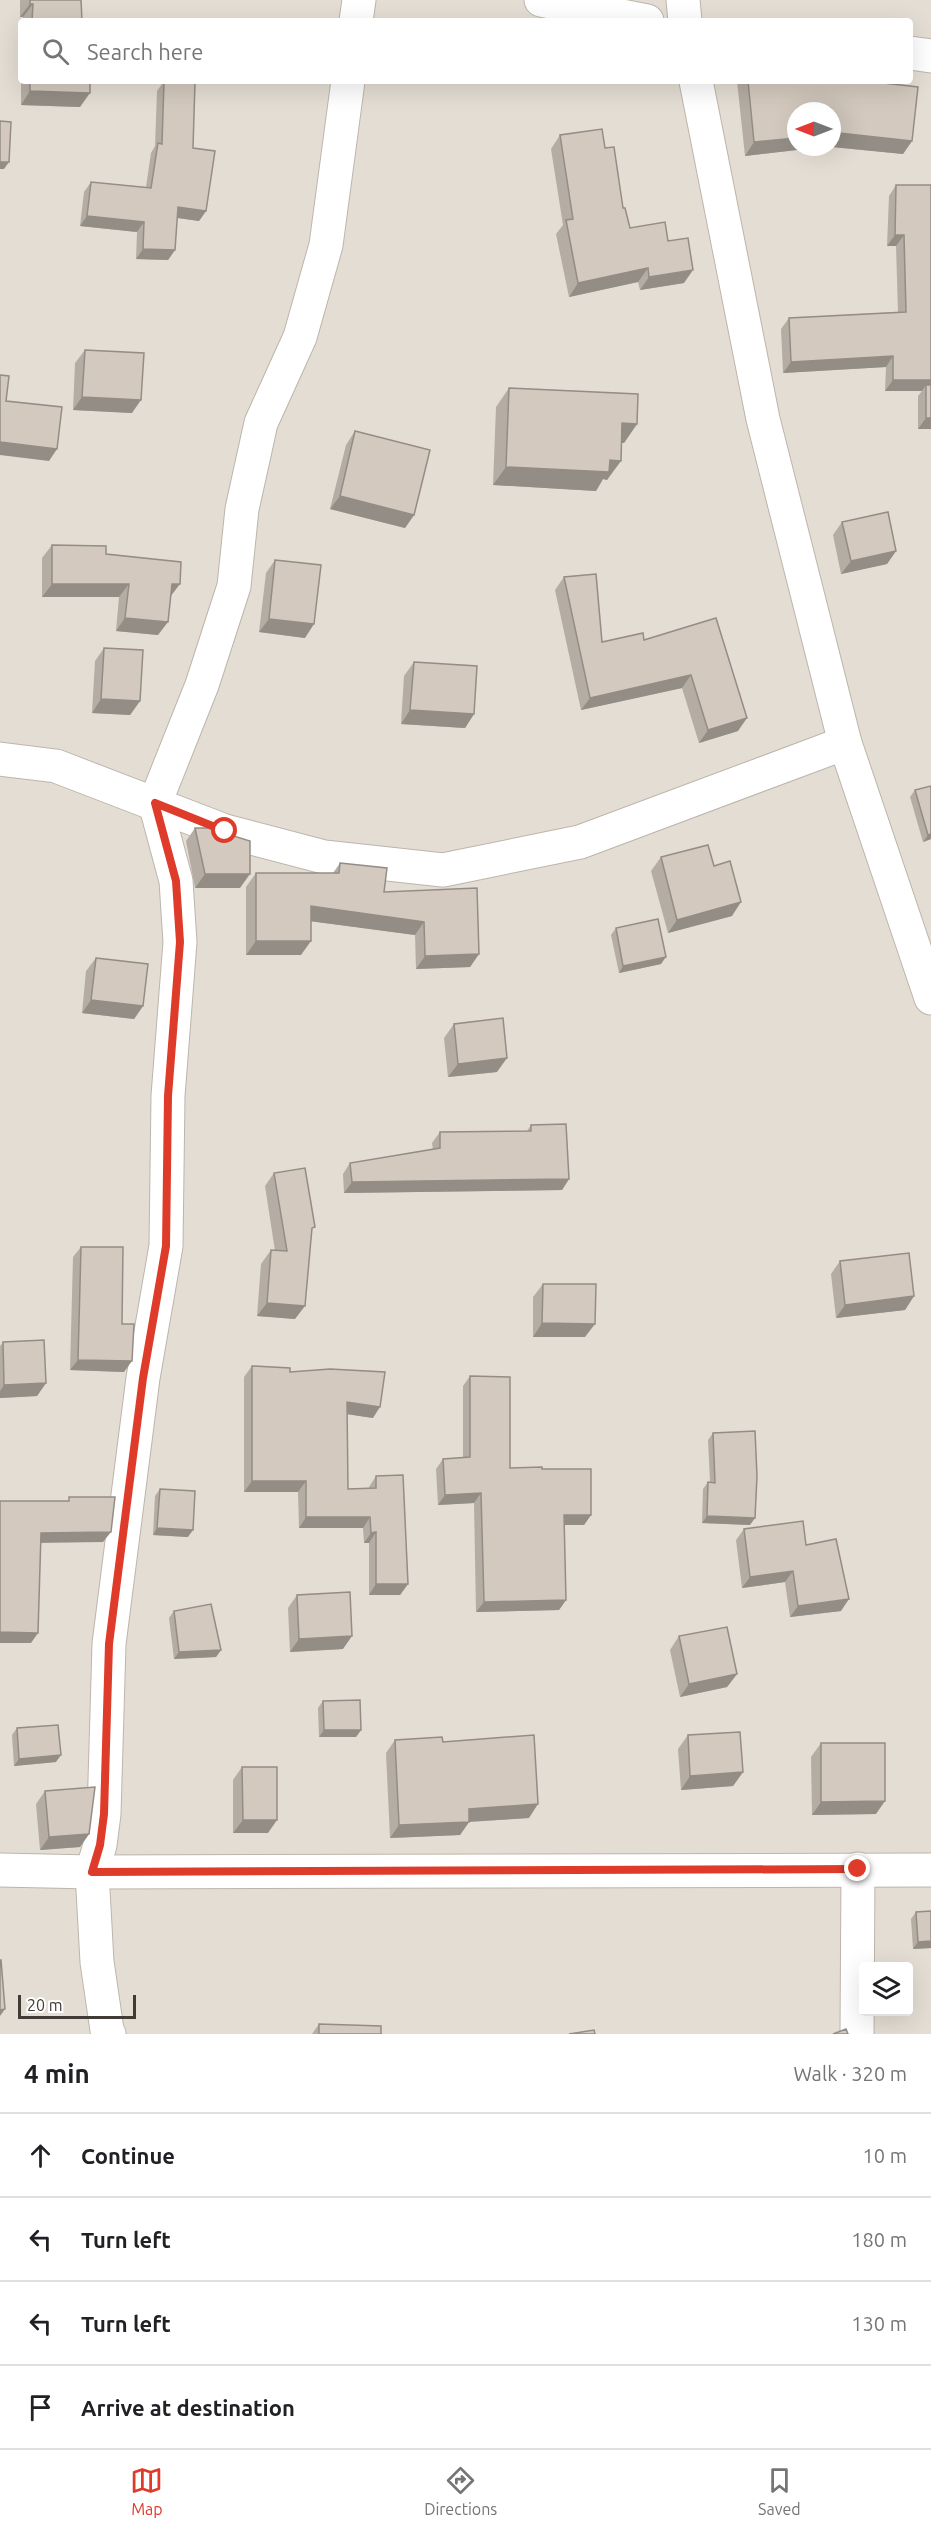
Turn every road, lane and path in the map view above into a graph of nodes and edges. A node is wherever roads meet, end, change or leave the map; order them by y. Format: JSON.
{"nodes":[{"id":1,"x":359,"y":0,"type":"edge"},
{"id":2,"x":541,"y":0,"type":"edge"},
{"id":3,"x":682,"y":0,"type":"edge"},
{"id":4,"x":356,"y":18,"type":"edge"},
{"id":5,"x":632,"y":18,"type":"edge"},
{"id":6,"x":685,"y":18,"type":"edge"},
{"id":7,"x":913,"y":53,"type":"edge"},
{"id":8,"x":931,"y":56,"type":"edge"},
{"id":9,"x":348,"y":84,"type":"edge"},
{"id":10,"x":697,"y":84,"type":"edge"},
{"id":11,"x":845,"y":743,"type":"junction"},
{"id":12,"x":0,"y":759,"type":"edge"},
{"id":13,"x":155,"y":803,"type":"junction"},
{"id":14,"x":931,"y":998,"type":"edge"},
{"id":15,"x":858,"y":1869,"type":"junction"},
{"id":16,"x":0,"y":1870,"type":"edge"},
{"id":17,"x":931,"y":1870,"type":"edge"},
{"id":18,"x":92,"y":1872,"type":"junction"},
{"id":19,"x":110,"y":2034,"type":"edge"},
{"id":20,"x":857,"y":2034,"type":"edge"}],
"edges":[{"from":1,"to":4,"type":"street"},
{"from":2,"to":5,"type":"street"},
{"from":3,"to":6,"type":"street"},
{"from":7,"to":8,"type":"street"},
{"from":9,"to":13,"type":"street"},
{"from":10,"to":11,"type":"street"},
{"from":11,"to":13,"type":"street"},
{"from":11,"to":14,"type":"street"},
{"from":12,"to":13,"type":"street"},
{"from":13,"to":18,"type":"street"},
{"from":15,"to":17,"type":"street"},
{"from":15,"to":18,"type":"street"},
{"from":15,"to":20,"type":"street"},
{"from":16,"to":18,"type":"street"},
{"from":18,"to":19,"type":"street"}]}
